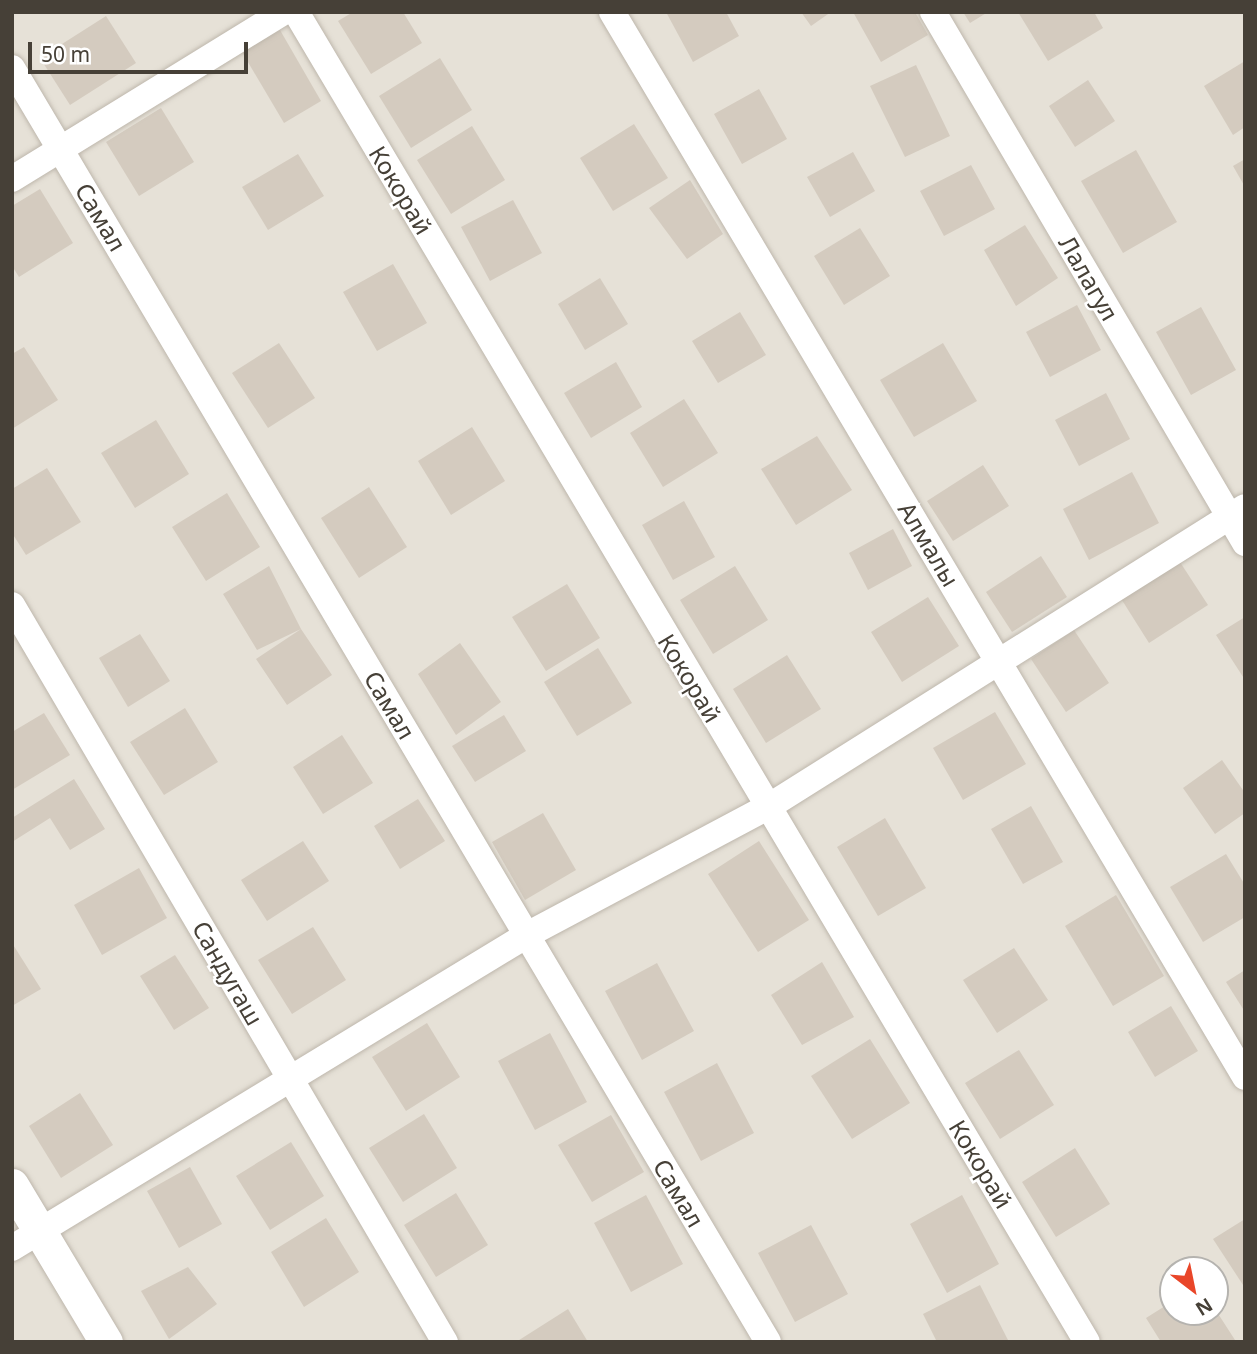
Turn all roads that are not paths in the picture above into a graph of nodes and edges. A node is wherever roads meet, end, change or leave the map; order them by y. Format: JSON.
{"nodes":[{"id":1,"x":283,"y":12,"type":"edge"},
{"id":2,"x":296,"y":12,"type":"edge"},
{"id":3,"x":612,"y":12,"type":"edge"},
{"id":4,"x":933,"y":12,"type":"edge"},
{"id":5,"x":12,"y":68,"type":"edge"},
{"id":6,"x":61,"y":151,"type":"junction"},
{"id":7,"x":12,"y":179,"type":"edge"},
{"id":8,"x":1237,"y":512,"type":"edge"},
{"id":9,"x":1245,"y":543,"type":"edge"},
{"id":10,"x":12,"y":605,"type":"edge"},
{"id":11,"x":999,"y":662,"type":"junction"},
{"id":12,"x":768,"y":807,"type":"junction"},
{"id":13,"x":527,"y":935,"type":"junction"},
{"id":14,"x":1245,"y":1077,"type":"edge"},
{"id":15,"x":292,"y":1082,"type":"junction"},
{"id":16,"x":12,"y":1185,"type":"edge"},
{"id":17,"x":26,"y":1239,"type":"edge"},
{"id":18,"x":106,"y":1342,"type":"edge"},
{"id":19,"x":445,"y":1342,"type":"edge"},
{"id":20,"x":768,"y":1342,"type":"edge"},
{"id":21,"x":1087,"y":1342,"type":"edge"}],
"edges":[{"from":1,"to":6,"type":"street"},
{"from":2,"to":12,"type":"street","name":"Кокорай"},
{"from":3,"to":11,"type":"street","name":"Алмалы"},
{"from":4,"to":8,"type":"street","name":"Лалагул"},
{"from":5,"to":6,"type":"street","name":"Самал"},
{"from":6,"to":7,"type":"street"},
{"from":6,"to":13,"type":"street","name":"Самал"},
{"from":8,"to":9,"type":"street","name":"Лалагул"},
{"from":8,"to":11,"type":"street"},
{"from":10,"to":15,"type":"street","name":"Сандугаш"},
{"from":11,"to":12,"type":"street"},
{"from":11,"to":14,"type":"street","name":"Алмалы"},
{"from":12,"to":13,"type":"street"},
{"from":12,"to":21,"type":"street","name":"Кокорай"},
{"from":13,"to":15,"type":"street"},
{"from":13,"to":20,"type":"street","name":"Самал"},
{"from":15,"to":17,"type":"street"},
{"from":15,"to":19,"type":"street","name":"Сандугаш"},
{"from":16,"to":17,"type":"street"},
{"from":17,"to":18,"type":"street"}]}
